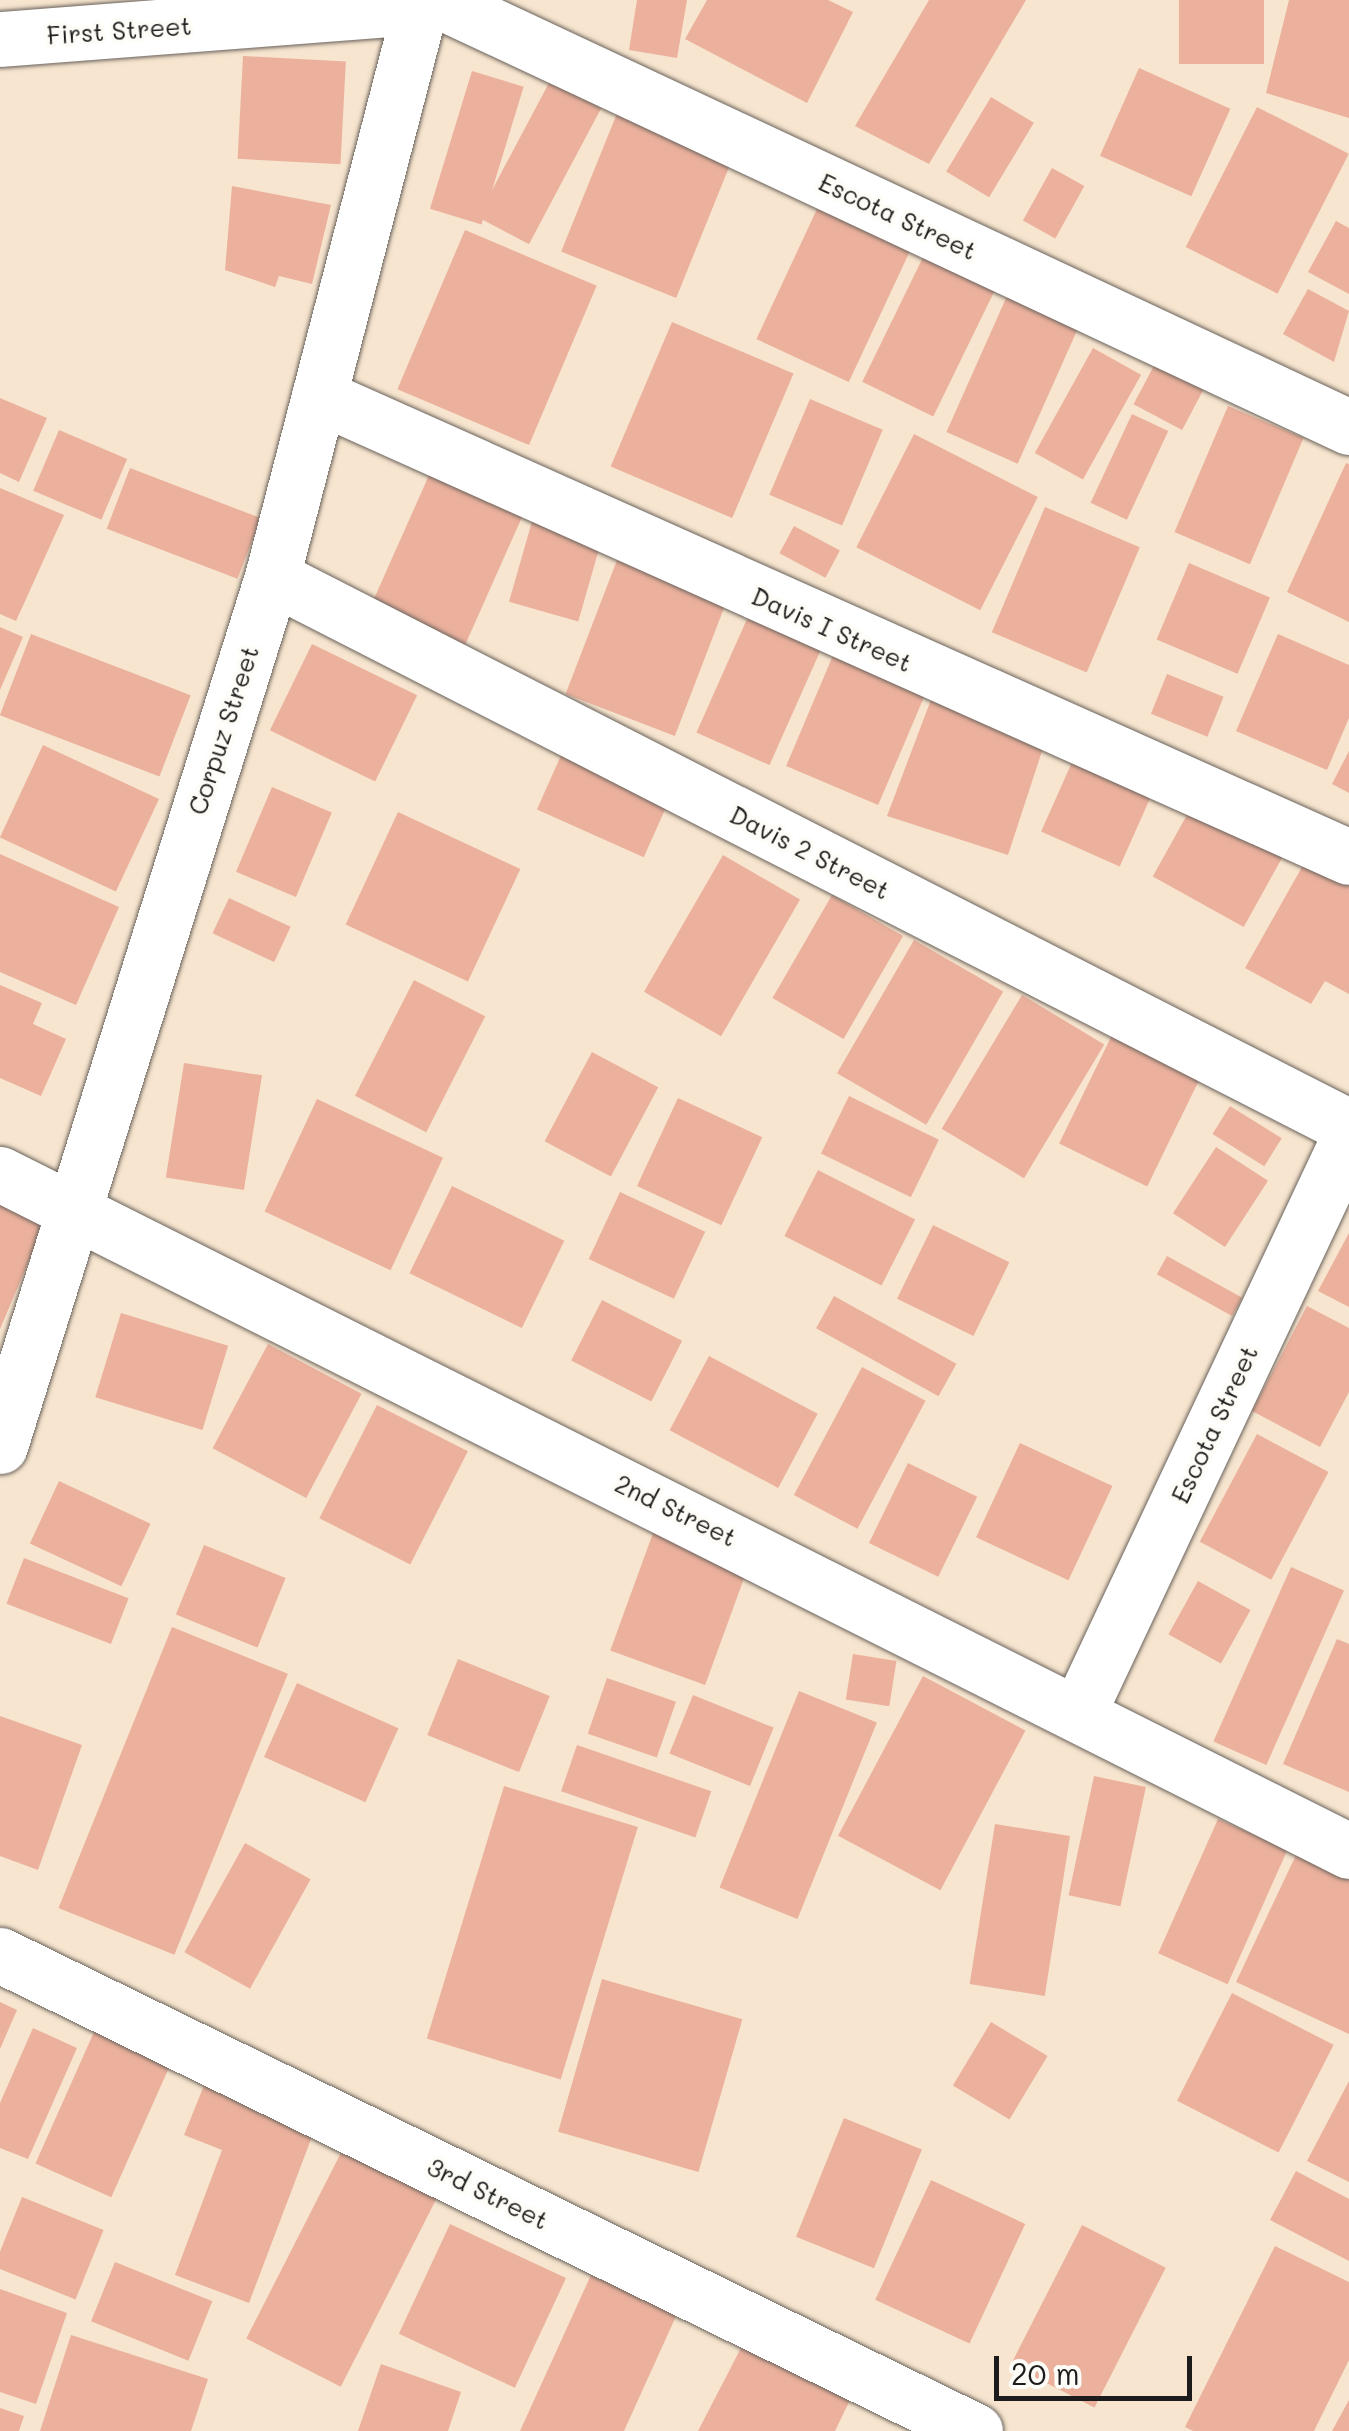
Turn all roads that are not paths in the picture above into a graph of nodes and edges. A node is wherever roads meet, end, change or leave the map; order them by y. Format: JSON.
{"nodes":[{"id":1,"x":448,"y":4,"type":"edge"},
{"id":2,"x":0,"y":39,"type":"edge"},
{"id":3,"x":318,"y":396,"type":"junction"},
{"id":4,"x":1349,"y":427,"type":"edge"},
{"id":5,"x":272,"y":577,"type":"junction"},
{"id":6,"x":1349,"y":856,"type":"edge"},
{"id":7,"x":1349,"y":1127,"type":"edge"},
{"id":8,"x":1349,"y":1137,"type":"edge"},
{"id":9,"x":0,"y":1174,"type":"edge"},
{"id":10,"x":69,"y":1209,"type":"junction"},
{"id":11,"x":0,"y":1446,"type":"edge"},
{"id":12,"x":1079,"y":1711,"type":"junction"},
{"id":13,"x":1349,"y":1851,"type":"edge"},
{"id":14,"x":0,"y":1955,"type":"edge"},
{"id":15,"x":975,"y":2431,"type":"edge"}],
"edges":[{"from":1,"to":2,"type":"street","name":"First Street"},
{"from":1,"to":3,"type":"street","name":"Corpuz Street"},
{"from":1,"to":4,"type":"street","name":"Escota Street"},
{"from":3,"to":5,"type":"street","name":"Corpuz Street"},
{"from":3,"to":6,"type":"street","name":"Davis I Street"},
{"from":5,"to":7,"type":"street","name":"Davis 2 Street"},
{"from":5,"to":10,"type":"street","name":"Corpuz Street"},
{"from":8,"to":12,"type":"street","name":"Escota Street"},
{"from":9,"to":10,"type":"street","name":"2nd Street"},
{"from":10,"to":11,"type":"street","name":"Corpuz Street"},
{"from":10,"to":12,"type":"street","name":"2nd Street"},
{"from":12,"to":13,"type":"street","name":"2nd Street"},
{"from":14,"to":15,"type":"street","name":"3rd Street"}]}
